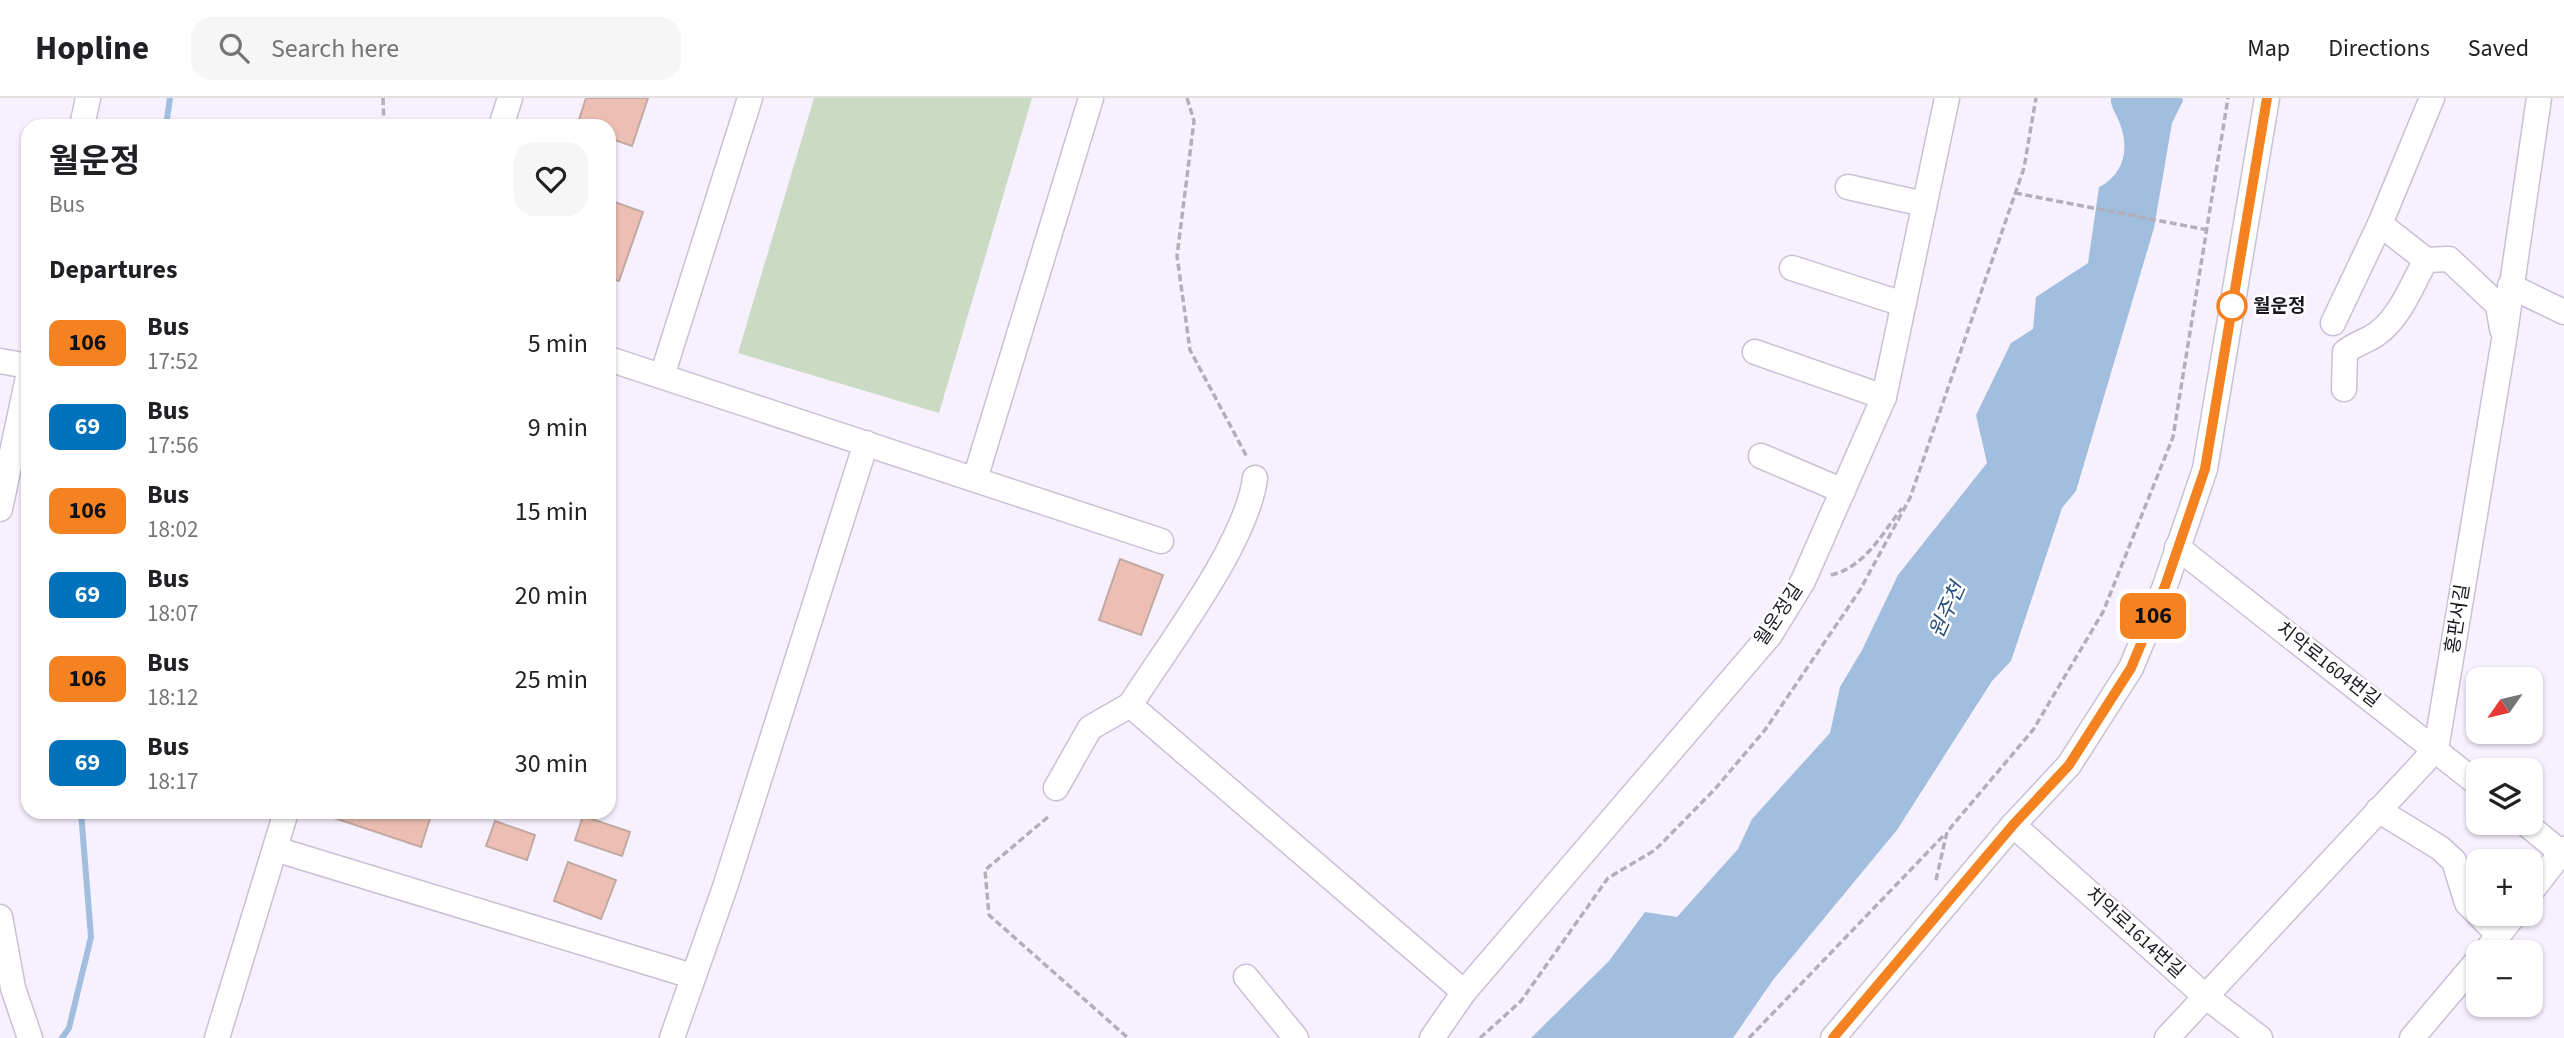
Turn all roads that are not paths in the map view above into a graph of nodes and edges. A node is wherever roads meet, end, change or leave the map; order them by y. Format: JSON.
{"nodes":[{"id":1,"x":88,"y":98,"type":"edge"},
{"id":2,"x":510,"y":98,"type":"edge"},
{"id":3,"x":750,"y":98,"type":"edge"},
{"id":4,"x":1091,"y":98,"type":"edge"},
{"id":5,"x":1947,"y":98,"type":"edge"},
{"id":6,"x":2267,"y":98,"type":"edge"},
{"id":7,"x":2432,"y":98,"type":"edge"},
{"id":8,"x":2539,"y":98,"type":"edge"},
{"id":9,"x":84,"y":119,"type":"edge"},
{"id":10,"x":502,"y":119,"type":"edge"},
{"id":11,"x":1849,"y":187,"type":"dead end"},
{"id":12,"x":1924,"y":204,"type":"junction"},
{"id":13,"x":2380,"y":224,"type":"junction"},
{"id":14,"x":2426,"y":260,"type":"junction"},
{"id":15,"x":1792,"y":268,"type":"dead end"},
{"id":16,"x":2510,"y":286,"type":"junction"},
{"id":17,"x":1903,"y":304,"type":"junction"},
{"id":18,"x":2564,"y":312,"type":"edge"},
{"id":19,"x":2333,"y":323,"type":"dead end"},
{"id":20,"x":2504,"y":340,"type":"junction"},
{"id":21,"x":1755,"y":352,"type":"dead end"},
{"id":22,"x":0,"y":361,"type":"edge"},
{"id":23,"x":616,"y":361,"type":"edge"},
{"id":24,"x":21,"y":365,"type":"edge"},
{"id":25,"x":662,"y":376,"type":"junction"},
{"id":26,"x":2344,"y":389,"type":"dead end"},
{"id":27,"x":1884,"y":397,"type":"junction"},
{"id":28,"x":21,"y":410,"type":"edge"},
{"id":29,"x":866,"y":443,"type":"junction"},
{"id":30,"x":1761,"y":456,"type":"dead end"},
{"id":31,"x":1255,"y":478,"type":"road end"},
{"id":32,"x":975,"y":479,"type":"junction"},
{"id":33,"x":1843,"y":491,"type":"junction"},
{"id":34,"x":0,"y":509,"type":"edge"},
{"id":35,"x":1161,"y":541,"type":"dead end"},
{"id":36,"x":2177,"y":547,"type":"junction"},
{"id":37,"x":1130,"y":705,"type":"junction"},
{"id":38,"x":2436,"y":750,"type":"junction"},
{"id":39,"x":2466,"y":774,"type":"edge"},
{"id":40,"x":1055,"y":788,"type":"dead end"},
{"id":41,"x":2378,"y":810,"type":"junction"},
{"id":42,"x":284,"y":819,"type":"edge"},
{"id":43,"x":2013,"y":825,"type":"junction"},
{"id":44,"x":2541,"y":835,"type":"edge"},
{"id":45,"x":275,"y":849,"type":"junction"},
{"id":46,"x":2563,"y":852,"type":"edge"},
{"id":47,"x":2543,"y":877,"type":"edge"},
{"id":48,"x":0,"y":917,"type":"edge"},
{"id":49,"x":2505,"y":926,"type":"edge"},
{"id":50,"x":2490,"y":940,"type":"edge"},
{"id":51,"x":2494,"y":940,"type":"edge"},
{"id":52,"x":2466,"y":974,"type":"edge"},
{"id":53,"x":692,"y":976,"type":"junction"},
{"id":54,"x":1247,"y":977,"type":"dead end"},
{"id":55,"x":1464,"y":992,"type":"junction"},
{"id":56,"x":2205,"y":996,"type":"junction"},
{"id":57,"x":30,"y":1038,"type":"edge"},
{"id":58,"x":217,"y":1038,"type":"edge"},
{"id":59,"x":672,"y":1038,"type":"edge"},
{"id":60,"x":1296,"y":1038,"type":"edge"},
{"id":61,"x":1432,"y":1038,"type":"edge"},
{"id":62,"x":1833,"y":1038,"type":"edge"},
{"id":63,"x":2167,"y":1038,"type":"edge"},
{"id":64,"x":2260,"y":1038,"type":"edge"},
{"id":65,"x":2412,"y":1038,"type":"edge"}],
"edges":[{"from":1,"to":9,"type":"street"},
{"from":2,"to":10,"type":"street"},
{"from":3,"to":25,"type":"street"},
{"from":4,"to":32,"type":"street"},
{"from":5,"to":12,"type":"street","name":"월운정길"},
{"from":6,"to":36,"type":"street"},
{"from":7,"to":13,"type":"street"},
{"from":8,"to":16,"type":"street","name":"홍판서길"},
{"from":11,"to":12,"type":"street"},
{"from":12,"to":17,"type":"street","name":"월운정길"},
{"from":13,"to":14,"type":"street"},
{"from":13,"to":19,"type":"street"},
{"from":14,"to":20,"type":"street"},
{"from":14,"to":26,"type":"street"},
{"from":15,"to":17,"type":"street"},
{"from":16,"to":18,"type":"street"},
{"from":16,"to":20,"type":"street","name":"홍판서길"},
{"from":17,"to":27,"type":"street","name":"월운정길"},
{"from":20,"to":38,"type":"street","name":"홍판서길"},
{"from":21,"to":27,"type":"street"},
{"from":22,"to":24,"type":"street"},
{"from":23,"to":25,"type":"street"},
{"from":25,"to":29,"type":"street"},
{"from":27,"to":33,"type":"street","name":"월운정길"},
{"from":28,"to":34,"type":"street"},
{"from":29,"to":32,"type":"street"},
{"from":29,"to":53,"type":"street"},
{"from":30,"to":33,"type":"street"},
{"from":31,"to":37,"type":"street"},
{"from":32,"to":35,"type":"street"},
{"from":33,"to":55,"type":"street","name":"월운정길"},
{"from":36,"to":38,"type":"street","name":"치악로1604번길"},
{"from":36,"to":43,"type":"street"},
{"from":37,"to":40,"type":"street"},
{"from":37,"to":55,"type":"street"},
{"from":38,"to":39,"type":"street","name":"치악로1604번길"},
{"from":38,"to":41,"type":"street"},
{"from":41,"to":50,"type":"street"},
{"from":41,"to":56,"type":"street"},
{"from":42,"to":45,"type":"street"},
{"from":43,"to":56,"type":"street","name":"치악로1614번길"},
{"from":43,"to":62,"type":"street"},
{"from":44,"to":46,"type":"street"},
{"from":45,"to":53,"type":"street"},
{"from":45,"to":58,"type":"street"},
{"from":46,"to":47,"type":"street"},
{"from":48,"to":57,"type":"street"},
{"from":49,"to":51,"type":"street"},
{"from":52,"to":65,"type":"street"},
{"from":53,"to":59,"type":"street"},
{"from":54,"to":60,"type":"street"},
{"from":55,"to":61,"type":"street","name":"월운정길"},
{"from":56,"to":63,"type":"street"},
{"from":56,"to":64,"type":"street","name":"치악로1614번길"}]}
